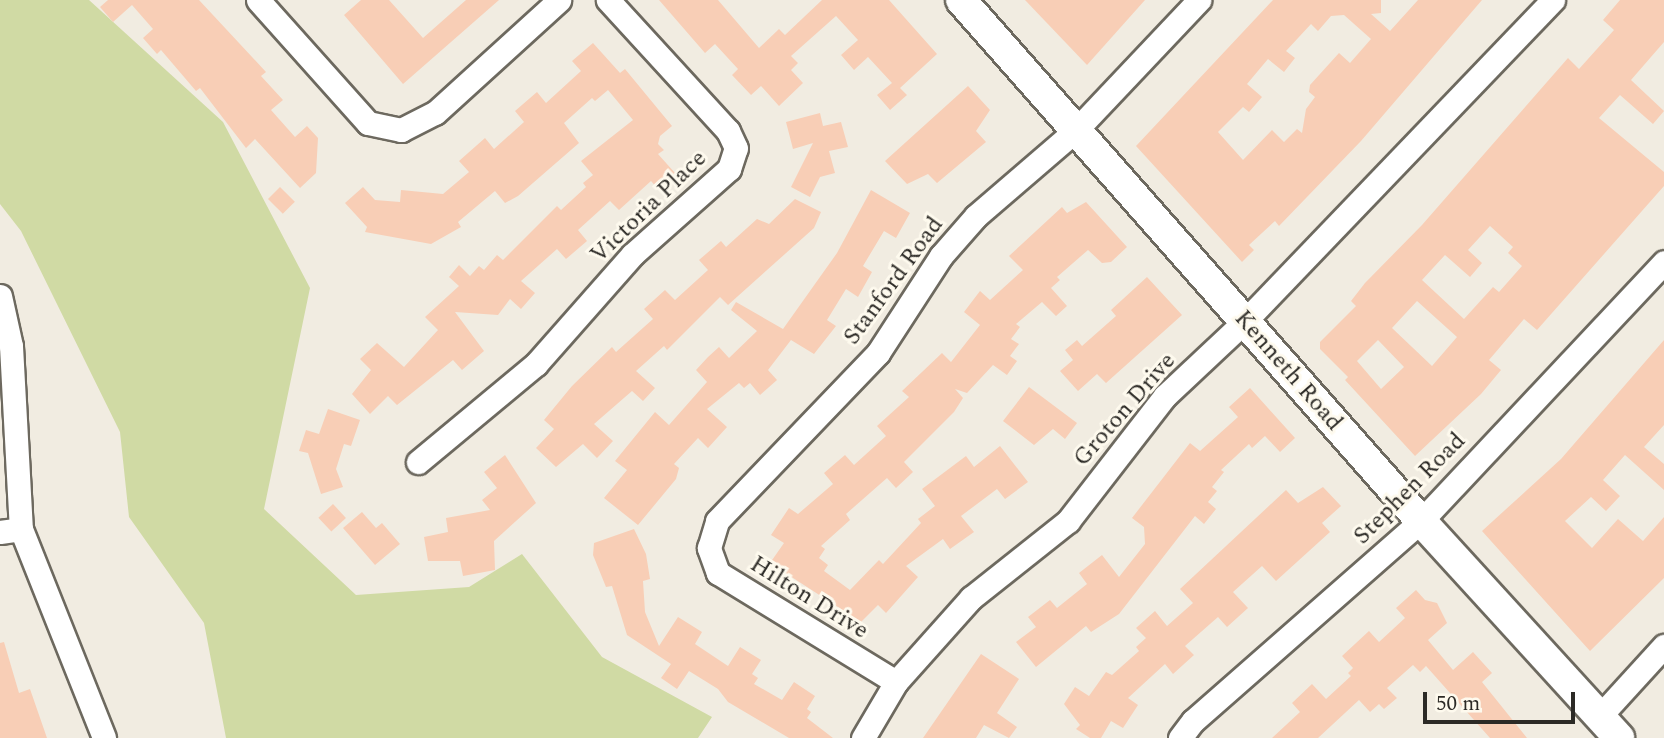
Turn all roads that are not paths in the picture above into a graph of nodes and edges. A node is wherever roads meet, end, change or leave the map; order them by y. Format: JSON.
{"nodes":[{"id":1,"x":258,"y":0,"type":"edge"},
{"id":2,"x":559,"y":0,"type":"edge"},
{"id":3,"x":608,"y":0,"type":"edge"},
{"id":4,"x":961,"y":0,"type":"edge"},
{"id":5,"x":1199,"y":0,"type":"edge"},
{"id":6,"x":1553,"y":0,"type":"edge"},
{"id":7,"x":1077,"y":129,"type":"junction"},
{"id":8,"x":1664,"y":262,"type":"edge"},
{"id":9,"x":0,"y":296,"type":"edge"},
{"id":10,"x":1245,"y":321,"type":"junction"},
{"id":11,"x":418,"y":462,"type":"dead end"},
{"id":12,"x":1420,"y":521,"type":"junction"},
{"id":13,"x":10,"y":531,"type":"edge"},
{"id":14,"x":709,"y":548,"type":"joint"},
{"id":15,"x":1664,"y":646,"type":"edge"},
{"id":16,"x":896,"y":682,"type":"junction"},
{"id":17,"x":1610,"y":727,"type":"edge"},
{"id":18,"x":104,"y":738,"type":"edge"},
{"id":19,"x":863,"y":738,"type":"edge"},
{"id":20,"x":1180,"y":738,"type":"edge"}],
"edges":[{"from":1,"to":2,"type":"street"},
{"from":3,"to":11,"type":"street","name":"Victoria Place"},
{"from":4,"to":7,"type":"street","name":"Kenneth Road"},
{"from":5,"to":7,"type":"street","name":"Stanford Road"},
{"from":6,"to":10,"type":"street","name":"Groton Drive"},
{"from":7,"to":10,"type":"street","name":"Kenneth Road"},
{"from":7,"to":14,"type":"street","name":"Stanford Road"},
{"from":8,"to":12,"type":"street","name":"Stephen Road"},
{"from":9,"to":13,"type":"street"},
{"from":10,"to":12,"type":"street","name":"Kenneth Road"},
{"from":10,"to":16,"type":"street","name":"Groton Drive"},
{"from":12,"to":17,"type":"street","name":"Kenneth Road"},
{"from":12,"to":20,"type":"street","name":"Stephen Road"},
{"from":13,"to":18,"type":"street"},
{"from":14,"to":16,"type":"street","name":"Hilton Drive"},
{"from":15,"to":17,"type":"street"},
{"from":16,"to":19,"type":"street","name":"Groton Drive"}]}
